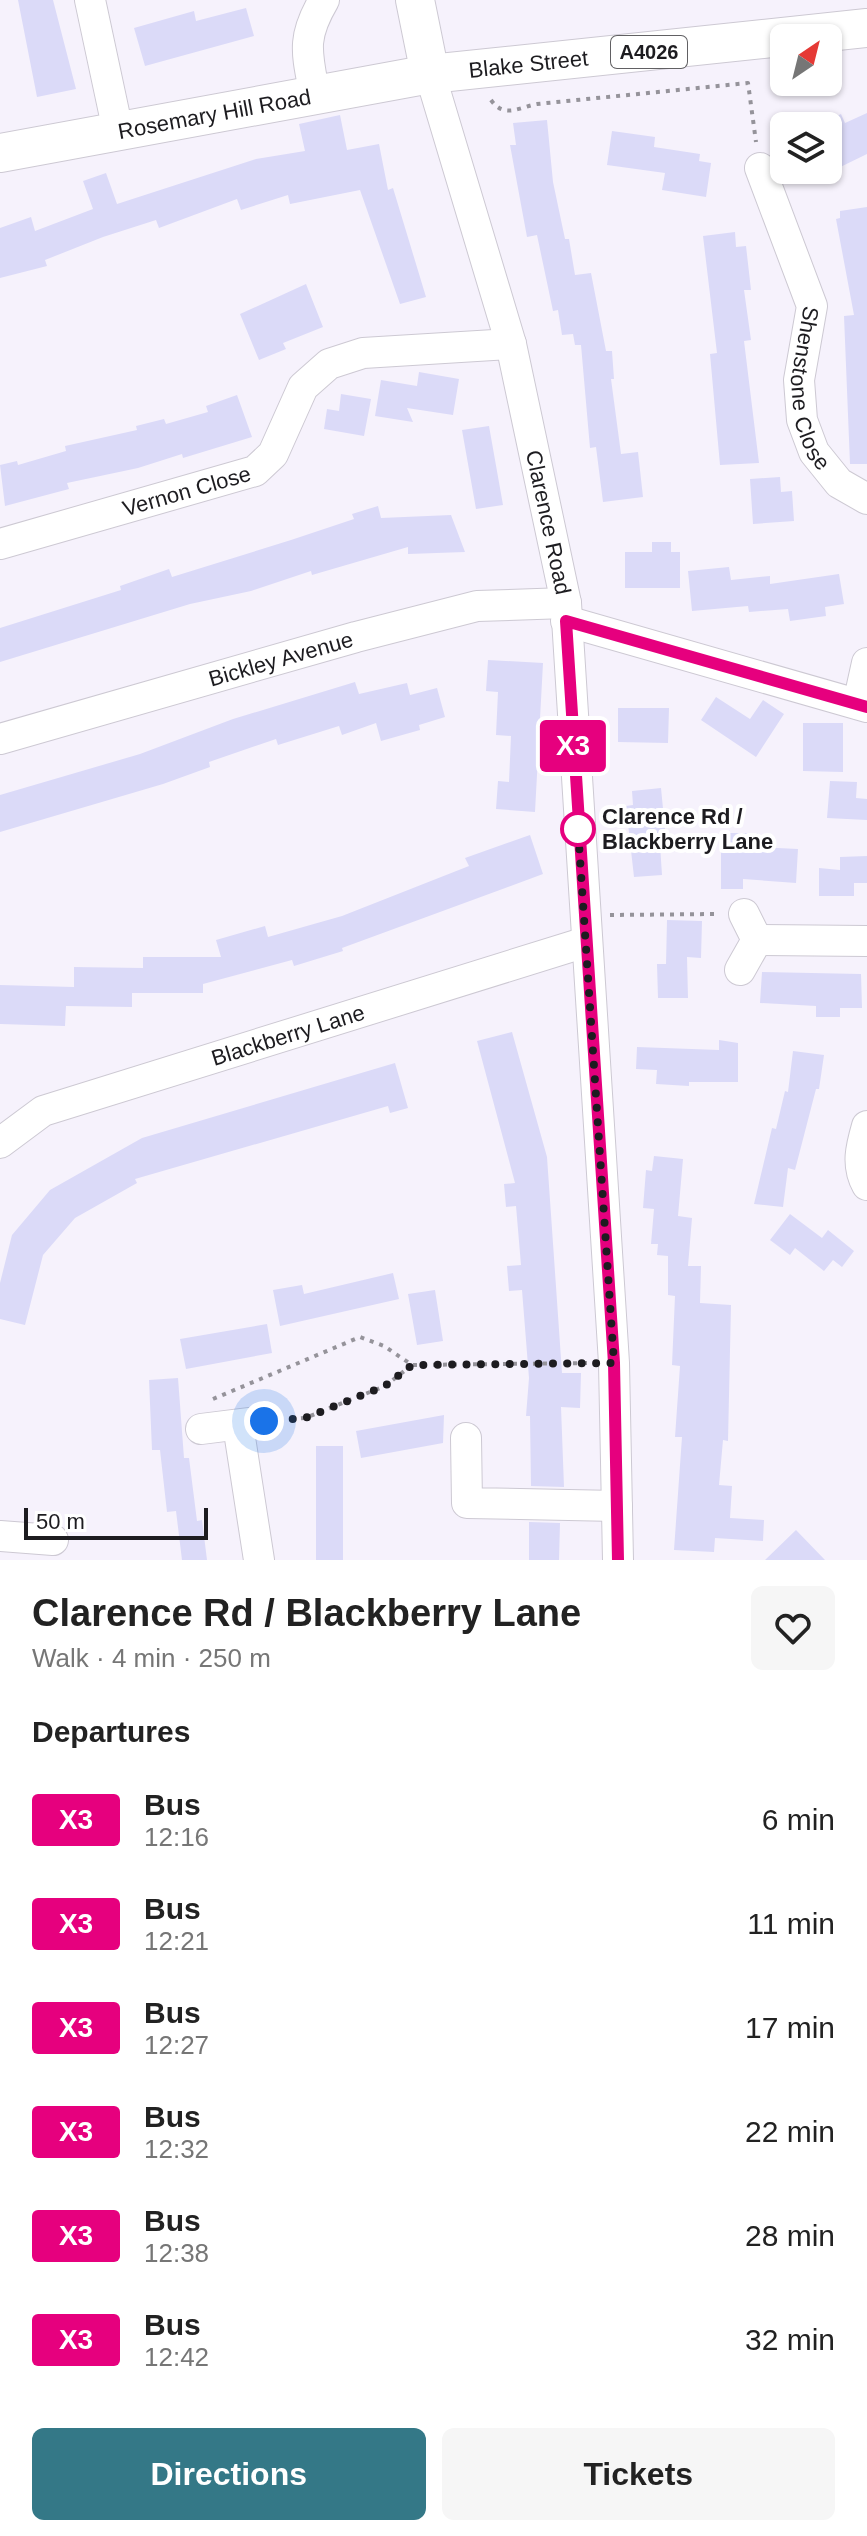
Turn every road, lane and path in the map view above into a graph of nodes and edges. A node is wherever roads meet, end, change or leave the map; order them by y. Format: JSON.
{"nodes":[{"id":1,"x":90,"y":0,"type":"edge"},
{"id":2,"x":324,"y":0,"type":"edge"},
{"id":3,"x":415,"y":0,"type":"edge"},
{"id":4,"x":867,"y":28,"type":"edge"},
{"id":5,"x":471,"y":71,"type":"junction"},
{"id":6,"x":430,"y":74,"type":"junction"},
{"id":7,"x":315,"y":96,"type":"junction"},
{"id":8,"x":118,"y":131,"type":"junction"},
{"id":9,"x":0,"y":153,"type":"edge"},
{"id":10,"x":760,"y":168,"type":"joint"},
{"id":11,"x":511,"y":344,"type":"junction"},
{"id":12,"x":867,"y":499,"type":"edge"},
{"id":13,"x":0,"y":544,"type":"edge"},
{"id":14,"x":566,"y":612,"type":"junction"},
{"id":15,"x":867,"y":663,"type":"edge"},
{"id":16,"x":863,"y":706,"type":"edge"},
{"id":17,"x":0,"y":739,"type":"edge"},
{"id":18,"x":750,"y":927,"type":"junction"},
{"id":19,"x":585,"y":929,"type":"junction"},
{"id":20,"x":867,"y":941,"type":"edge"},
{"id":21,"x":740,"y":970,"type":"dead end"},
{"id":22,"x":867,"y":1126,"type":"edge"},
{"id":23,"x":0,"y":1143,"type":"edge"},
{"id":24,"x":867,"y":1185,"type":"edge"},
{"id":25,"x":614,"y":1363,"type":"junction"},
{"id":26,"x":412,"y":1365,"type":"junction"},
{"id":27,"x":251,"y":1423,"type":"junction"},
{"id":28,"x":201,"y":1429,"type":"joint"},
{"id":29,"x":466,"y":1438,"type":"dead end"},
{"id":30,"x":617,"y":1506,"type":"junction"},
{"id":31,"x":0,"y":1536,"type":"edge"},
{"id":32,"x":41,"y":1546,"type":"edge"},
{"id":33,"x":259,"y":1560,"type":"edge"},
{"id":34,"x":618,"y":1560,"type":"edge"}],
"edges":[{"from":1,"to":8,"type":"street"},
{"from":2,"to":7,"type":"street"},
{"from":3,"to":6,"type":"main road"},
{"from":4,"to":5,"type":"main road","name":"Blake Street","number":"A4026"},
{"from":5,"to":6,"type":"main road","name":"Blake Street","number":"A4026"},
{"from":5,"to":10,"type":"path"},
{"from":6,"to":7,"type":"main road","name":"Rosemary Hill Road"},
{"from":6,"to":11,"type":"street","name":"Clarence Road"},
{"from":7,"to":8,"type":"main road","name":"Rosemary Hill Road"},
{"from":8,"to":9,"type":"main road","name":"Rosemary Hill Road"},
{"from":10,"to":12,"type":"street","name":"Shenstone Close"},
{"from":11,"to":13,"type":"street","name":"Vernon Close"},
{"from":11,"to":14,"type":"street","name":"Clarence Road"},
{"from":14,"to":16,"type":"street","name":"Bickley Avenue"},
{"from":14,"to":17,"type":"street","name":"Bickley Avenue"},
{"from":14,"to":19,"type":"street","name":"Clarence Road"},
{"from":15,"to":16,"type":"street"},
{"from":18,"to":19,"type":"path"},
{"from":18,"to":20,"type":"street"},
{"from":18,"to":21,"type":"street"},
{"from":19,"to":23,"type":"street","name":"Blackberry Lane"},
{"from":19,"to":25,"type":"street","name":"Clarence Road"},
{"from":22,"to":24,"type":"street"},
{"from":25,"to":26,"type":"path"},
{"from":25,"to":30,"type":"street","name":"Clarence Road"},
{"from":26,"to":27,"type":"path"},
{"from":26,"to":28,"type":"path"},
{"from":27,"to":28,"type":"street"},
{"from":27,"to":33,"type":"street"},
{"from":29,"to":30,"type":"street"},
{"from":30,"to":34,"type":"street","name":"Clarence Road"},
{"from":31,"to":32,"type":"street"}]}
